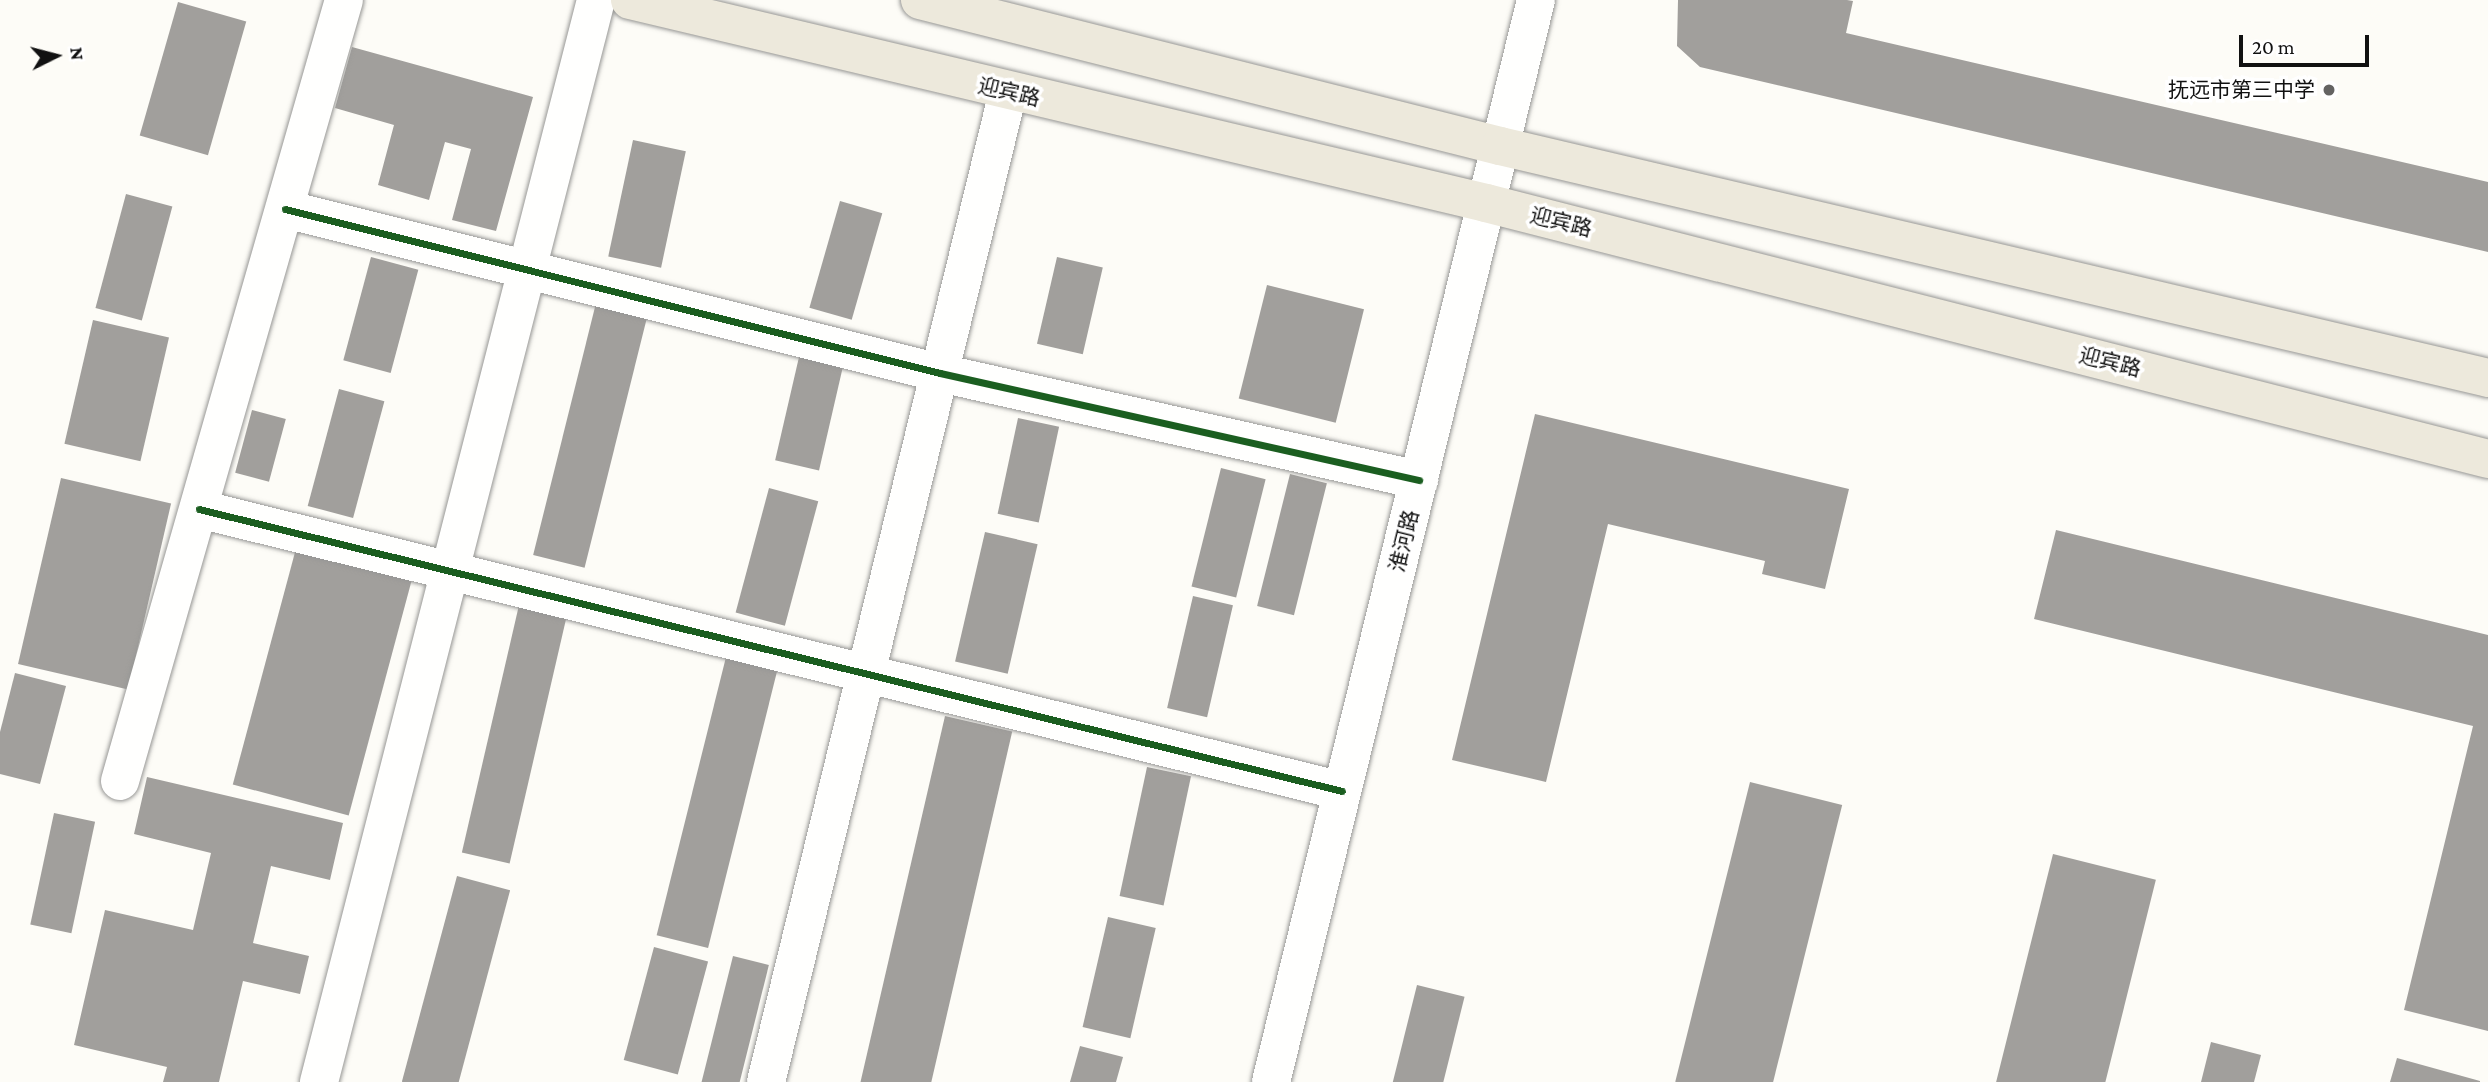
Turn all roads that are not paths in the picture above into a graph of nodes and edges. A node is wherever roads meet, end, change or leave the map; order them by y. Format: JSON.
{"nodes":[{"id":1,"x":345,"y":0,"type":"edge"},
{"id":2,"x":596,"y":0,"type":"edge"},
{"id":3,"x":630,"y":0,"type":"edge"},
{"id":4,"x":920,"y":0,"type":"edge"},
{"id":5,"x":1536,"y":0,"type":"edge"},
{"id":6,"x":1008,"y":92,"type":"junction"},
{"id":7,"x":1500,"y":146,"type":"junction"},
{"id":8,"x":1486,"y":203,"type":"junction"},
{"id":9,"x":285,"y":209,"type":"junction"},
{"id":10,"x":526,"y":267,"type":"junction"},
{"id":11,"x":940,"y":373,"type":"junction"},
{"id":12,"x":2488,"y":378,"type":"edge"},
{"id":13,"x":2488,"y":459,"type":"edge"},
{"id":14,"x":1419,"y":480,"type":"junction"},
{"id":15,"x":199,"y":509,"type":"junction"},
{"id":16,"x":447,"y":569,"type":"junction"},
{"id":17,"x":866,"y":676,"type":"junction"},
{"id":18,"x":120,"y":781,"type":"dead end"},
{"id":19,"x":1342,"y":791,"type":"junction"},
{"id":20,"x":319,"y":1082,"type":"edge"},
{"id":21,"x":766,"y":1082,"type":"edge"},
{"id":22,"x":1271,"y":1082,"type":"edge"}],
"edges":[{"from":1,"to":9,"type":"street"},
{"from":2,"to":10,"type":"street"},
{"from":3,"to":6,"type":"main road","name":"迎宾路"},
{"from":4,"to":7,"type":"main road"},
{"from":5,"to":7,"type":"street","name":"淮河路"},
{"from":6,"to":8,"type":"main road","name":"迎宾路"},
{"from":6,"to":11,"type":"street"},
{"from":7,"to":8,"type":"street","name":"淮河路"},
{"from":7,"to":12,"type":"main road"},
{"from":8,"to":13,"type":"main road","name":"迎宾路"},
{"from":8,"to":14,"type":"street","name":"淮河路"},
{"from":9,"to":10,"type":"street"},
{"from":9,"to":15,"type":"street"},
{"from":10,"to":11,"type":"street"},
{"from":10,"to":16,"type":"street"},
{"from":11,"to":14,"type":"street"},
{"from":11,"to":17,"type":"street"},
{"from":14,"to":19,"type":"street","name":"淮河路"},
{"from":15,"to":16,"type":"street"},
{"from":15,"to":18,"type":"street"},
{"from":16,"to":17,"type":"street"},
{"from":16,"to":20,"type":"street"},
{"from":17,"to":19,"type":"street"},
{"from":17,"to":21,"type":"street"},
{"from":19,"to":22,"type":"street","name":"淮河路"}]}
